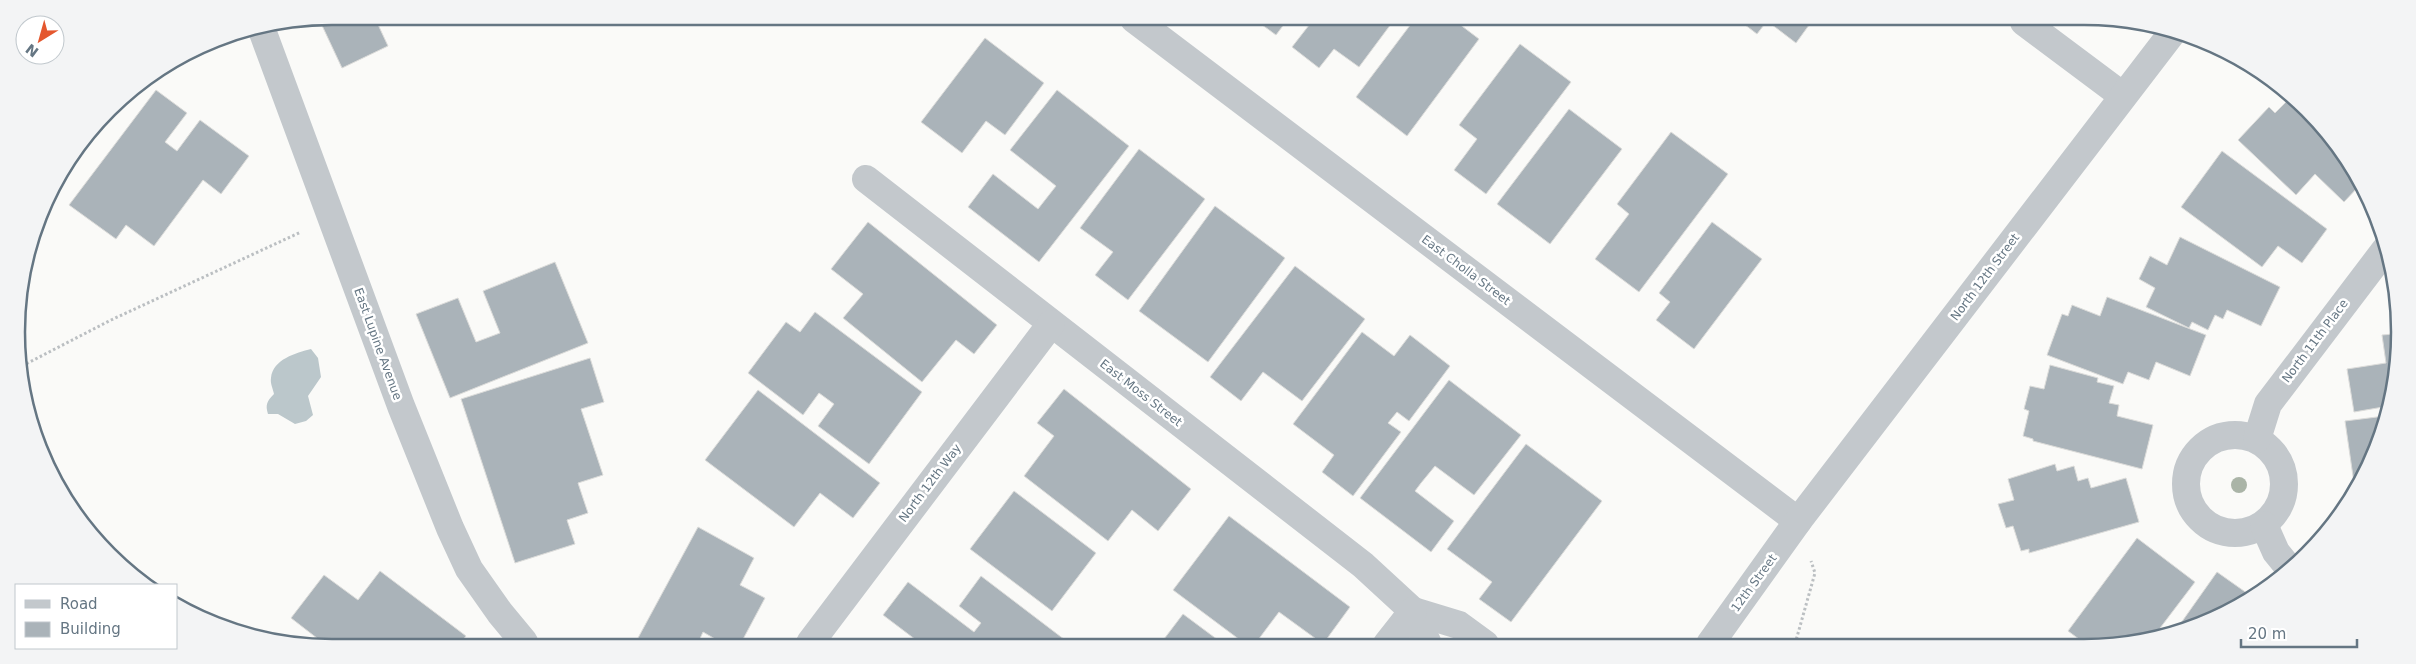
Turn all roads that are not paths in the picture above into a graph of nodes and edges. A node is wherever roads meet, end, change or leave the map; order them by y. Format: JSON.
{"nodes":[{"id":1,"x":1142,"y":25,"type":"edge"},
{"id":2,"x":2028,"y":25,"type":"edge"},
{"id":3,"x":263,"y":33,"type":"edge"},
{"id":4,"x":2169,"y":37,"type":"edge"},
{"id":5,"x":2124,"y":96,"type":"junction"},
{"id":6,"x":866,"y":179,"type":"dead end"},
{"id":7,"x":2381,"y":255,"type":"edge"},
{"id":8,"x":1051,"y":324,"type":"junction"},
{"id":9,"x":2257,"y":439,"type":"junction"},
{"id":10,"x":1798,"y":522,"type":"junction"},
{"id":11,"x":2264,"y":525,"type":"junction"},
{"id":12,"x":2286,"y":563,"type":"edge"},
{"id":13,"x":1413,"y":611,"type":"junction"},
{"id":14,"x":522,"y":639,"type":"edge"},
{"id":15,"x":813,"y":639,"type":"edge"},
{"id":16,"x":1391,"y":639,"type":"edge"},
{"id":17,"x":1426,"y":639,"type":"edge"},
{"id":18,"x":1478,"y":639,"type":"edge"},
{"id":19,"x":1714,"y":639,"type":"edge"}],
"edges":[{"from":1,"to":10,"type":"street","name":"East Cholla Street"},
{"from":2,"to":5,"type":"street"},
{"from":3,"to":14,"type":"street","name":"East Lupine Avenue"},
{"from":4,"to":5,"type":"street","name":"North 12th Street"},
{"from":5,"to":10,"type":"street","name":"North 12th Street"},
{"from":6,"to":8,"type":"street","name":"East Moss Street"},
{"from":7,"to":9,"type":"street","name":"North 11th Place"},
{"from":8,"to":13,"type":"street","name":"East Moss Street"},
{"from":8,"to":15,"type":"street","name":"North 12th Way"},
{"from":9,"to":11,"type":"street"},
{"from":9,"to":11,"type":"street"},
{"from":10,"to":19,"type":"street","name":"12th Street"},
{"from":11,"to":12,"type":"street"},
{"from":13,"to":16,"type":"street"},
{"from":13,"to":17,"type":"street","name":"East Moss Street"},
{"from":13,"to":18,"type":"street","name":"East Moss Street"}]}
